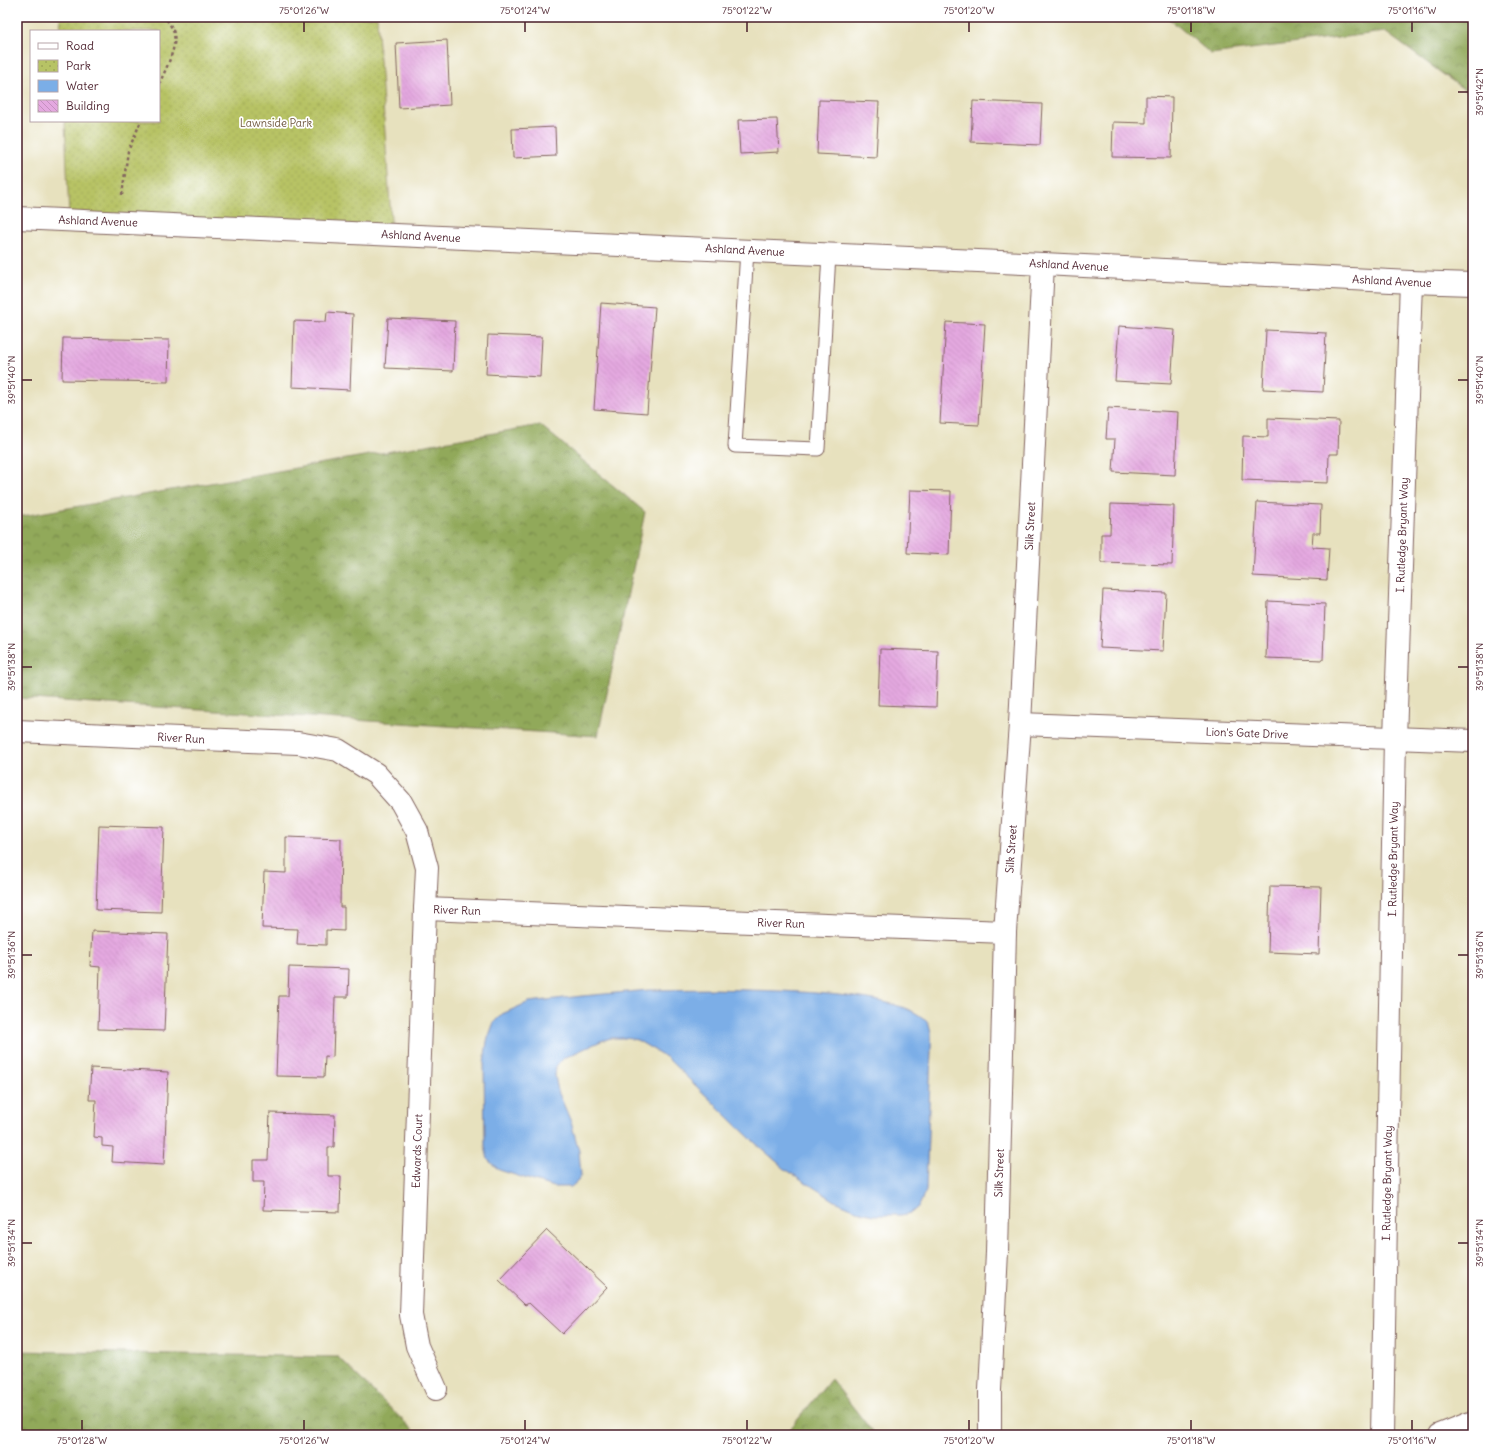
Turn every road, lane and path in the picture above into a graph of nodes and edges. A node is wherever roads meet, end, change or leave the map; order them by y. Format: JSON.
{"nodes":[{"id":1,"x":165,"y":17,"type":"edge"},
{"id":2,"x":160,"y":82,"type":"edge"},
{"id":3,"x":141,"y":122,"type":"edge"},
{"id":4,"x":17,"y":218,"type":"edge"},
{"id":5,"x":121,"y":222,"type":"junction"},
{"id":6,"x":748,"y":250,"type":"junction"},
{"id":7,"x":829,"y":254,"type":"junction"},
{"id":8,"x":1043,"y":264,"type":"junction"},
{"id":9,"x":1411,"y":282,"type":"junction"},
{"id":10,"x":1473,"y":284,"type":"edge"},
{"id":11,"x":1020,"y":724,"type":"junction"},
{"id":12,"x":17,"y":731,"type":"edge"},
{"id":13,"x":1395,"y":738,"type":"junction"},
{"id":14,"x":1473,"y":740,"type":"edge"},
{"id":15,"x":425,"y":909,"type":"junction"},
{"id":16,"x":1005,"y":932,"type":"junction"},
{"id":17,"x":436,"y":1389,"type":"dead end"},
{"id":18,"x":1473,"y":1422,"type":"edge"},
{"id":19,"x":990,"y":1435,"type":"edge"},
{"id":20,"x":1382,"y":1435,"type":"edge"},
{"id":21,"x":1440,"y":1435,"type":"edge"}],
"edges":[{"from":1,"to":2,"type":"path"},
{"from":3,"to":5,"type":"path"},
{"from":4,"to":5,"type":"street","name":"Ashland Avenue"},
{"from":5,"to":6,"type":"street","name":"Ashland Avenue"},
{"from":6,"to":7,"type":"street","name":"Ashland Avenue"},
{"from":6,"to":7,"type":"lane"},
{"from":7,"to":8,"type":"street","name":"Ashland Avenue"},
{"from":8,"to":9,"type":"street","name":"Ashland Avenue"},
{"from":8,"to":11,"type":"street","name":"Silk Street"},
{"from":9,"to":10,"type":"street","name":"Ashland Avenue"},
{"from":9,"to":13,"type":"street","name":"I. Rutledge Bryant Way"},
{"from":11,"to":13,"type":"street","name":"Lion's Gate Drive"},
{"from":11,"to":16,"type":"street","name":"Silk Street"},
{"from":12,"to":15,"type":"street","name":"River Run"},
{"from":13,"to":14,"type":"street","name":"Lion's Gate Drive"},
{"from":13,"to":20,"type":"street","name":"I. Rutledge Bryant Way"},
{"from":15,"to":16,"type":"street","name":"River Run"},
{"from":15,"to":17,"type":"street","name":"Edwards Court"},
{"from":16,"to":19,"type":"street","name":"Silk Street"},
{"from":18,"to":21,"type":"street"}]}
